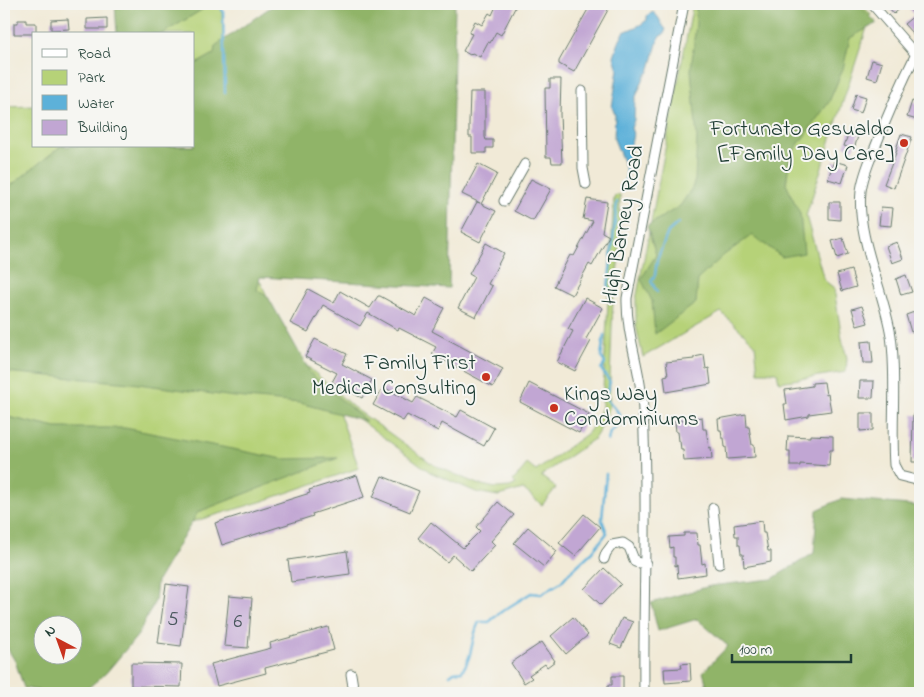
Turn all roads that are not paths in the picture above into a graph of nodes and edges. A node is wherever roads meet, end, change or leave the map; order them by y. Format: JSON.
{"nodes":[{"id":1,"x":684,"y":4,"type":"edge"},
{"id":2,"x":872,"y":4,"type":"edge"},
{"id":3,"x":918,"y":57,"type":"edge"},
{"id":4,"x":582,"y":91,"type":"dead end"},
{"id":5,"x":525,"y":164,"type":"dead end"},
{"id":6,"x":586,"y":184,"type":"dead end"},
{"id":7,"x":504,"y":201,"type":"dead end"},
{"id":8,"x":920,"y":482,"type":"edge"},
{"id":9,"x":713,"y":508,"type":"dead end"},
{"id":10,"x":604,"y":559,"type":"dead end"},
{"id":11,"x":646,"y":564,"type":"junction"},
{"id":12,"x":719,"y":564,"type":"dead end"},
{"id":13,"x":351,"y":674,"type":"dead end"},
{"id":14,"x":354,"y":693,"type":"edge"},
{"id":15,"x":644,"y":693,"type":"edge"}],
"edges":[{"from":1,"to":11,"type":"street","name":"High Barney Road"},
{"from":2,"to":3,"type":"street"},
{"from":3,"to":8,"type":"street"},
{"from":4,"to":6,"type":"street"},
{"from":5,"to":7,"type":"street"},
{"from":9,"to":12,"type":"street"},
{"from":10,"to":11,"type":"street"},
{"from":11,"to":15,"type":"street","name":"High Barney Road"},
{"from":13,"to":14,"type":"street"}]}
